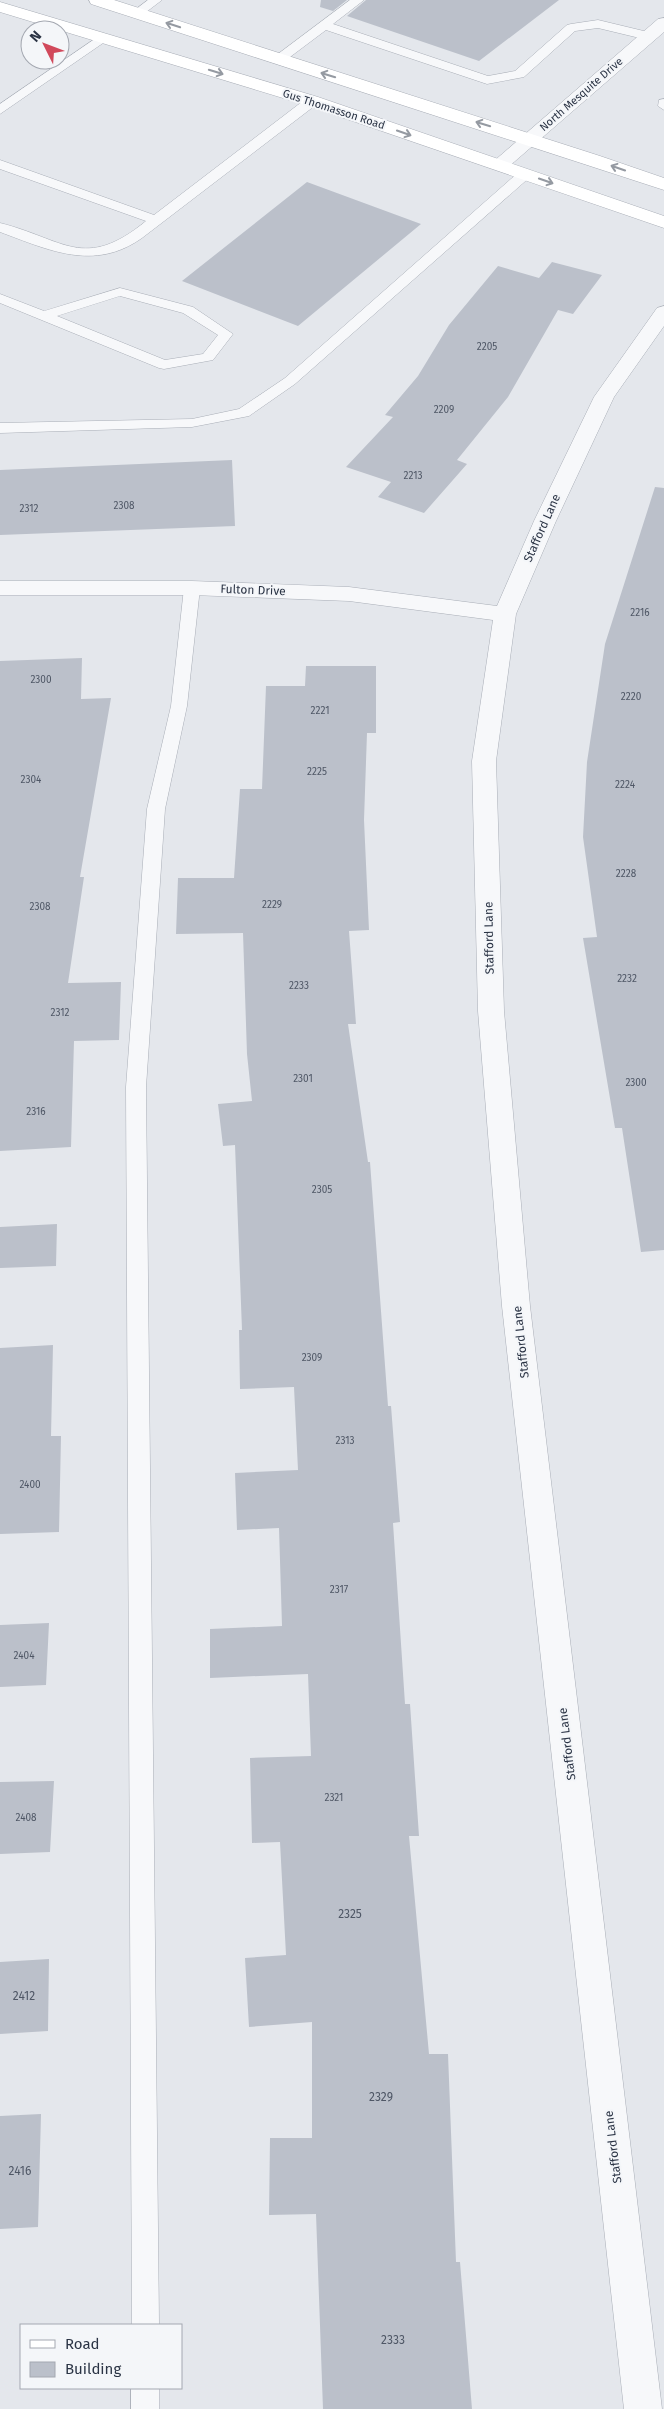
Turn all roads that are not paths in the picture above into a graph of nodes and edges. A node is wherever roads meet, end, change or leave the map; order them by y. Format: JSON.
{"nodes":[{"id":1,"x":97,"y":0,"type":"edge"},
{"id":2,"x":156,"y":0,"type":"edge"},
{"id":3,"x":358,"y":0,"type":"edge"},
{"id":4,"x":0,"y":7,"type":"edge"},
{"id":5,"x":136,"y":13,"type":"junction"},
{"id":6,"x":663,"y":24,"type":"edge"},
{"id":7,"x":323,"y":25,"type":"junction"},
{"id":8,"x":648,"y":36,"type":"junction"},
{"id":9,"x":102,"y":38,"type":"junction"},
{"id":10,"x":278,"y":60,"type":"junction"},
{"id":11,"x":312,"y":101,"type":"junction"},
{"id":12,"x":0,"y":110,"type":"edge"},
{"id":13,"x":530,"y":138,"type":"junction"},
{"id":14,"x":0,"y":164,"type":"edge"},
{"id":15,"x":500,"y":165,"type":"junction"},
{"id":16,"x":525,"y":174,"type":"junction"},
{"id":17,"x":664,"y":184,"type":"edge"},
{"id":18,"x":156,"y":220,"type":"junction"},
{"id":19,"x":664,"y":222,"type":"edge"},
{"id":20,"x":0,"y":227,"type":"edge"},
{"id":21,"x":0,"y":298,"type":"edge"},
{"id":22,"x":664,"y":312,"type":"edge"},
{"id":23,"x":43,"y":316,"type":"junction"},
{"id":24,"x":0,"y":428,"type":"edge"},
{"id":25,"x":0,"y":588,"type":"edge"},
{"id":26,"x":192,"y":588,"type":"junction"},
{"id":27,"x":504,"y":614,"type":"junction"},
{"id":28,"x":145,"y":2324,"type":"edge"},
{"id":29,"x":145,"y":2389,"type":"edge"},
{"id":30,"x":145,"y":2409,"type":"edge"},
{"id":31,"x":643,"y":2409,"type":"edge"}],
"edges":[{"from":1,"to":5,"type":"main road"},
{"from":2,"to":5,"type":"lane"},
{"from":3,"to":7,"type":"lane"},
{"from":4,"to":9,"type":"main road","name":"Gus Thomasson Road"},
{"from":5,"to":9,"type":"main road"},
{"from":10,"to":5,"type":"main road","one_way":true},
{"from":6,"to":8,"type":"street","name":"North Mesquite Drive"},
{"from":7,"to":8,"type":"lane"},
{"from":7,"to":10,"type":"lane"},
{"from":8,"to":13,"type":"street","name":"North Mesquite Drive"},
{"from":9,"to":11,"type":"main road","name":"Gus Thomasson Road","one_way":true},
{"from":9,"to":12,"type":"lane"},
{"from":13,"to":10,"type":"main road","one_way":true},
{"from":11,"to":15,"type":"main road","name":"Gus Thomasson Road","one_way":true},
{"from":11,"to":18,"type":"lane"},
{"from":13,"to":15,"type":"street","name":"North Mesquite Drive"},
{"from":17,"to":13,"type":"main road","one_way":true},
{"from":14,"to":18,"type":"lane"},
{"from":15,"to":16,"type":"main road","name":"Gus Thomasson Road"},
{"from":16,"to":19,"type":"main road","name":"Gus Thomasson Road","one_way":true},
{"from":16,"to":24,"type":"lane"},
{"from":18,"to":20,"type":"lane"},
{"from":21,"to":23,"type":"lane"},
{"from":22,"to":27,"type":"street","name":"Stafford Lane"},
{"from":23,"to":23,"type":"lane"},
{"from":25,"to":26,"type":"street","name":"Fulton Drive"},
{"from":26,"to":27,"type":"street","name":"Fulton Drive"},
{"from":26,"to":28,"type":"lane"},
{"from":27,"to":31,"type":"street","name":"Stafford Lane"},
{"from":29,"to":30,"type":"lane"}]}
